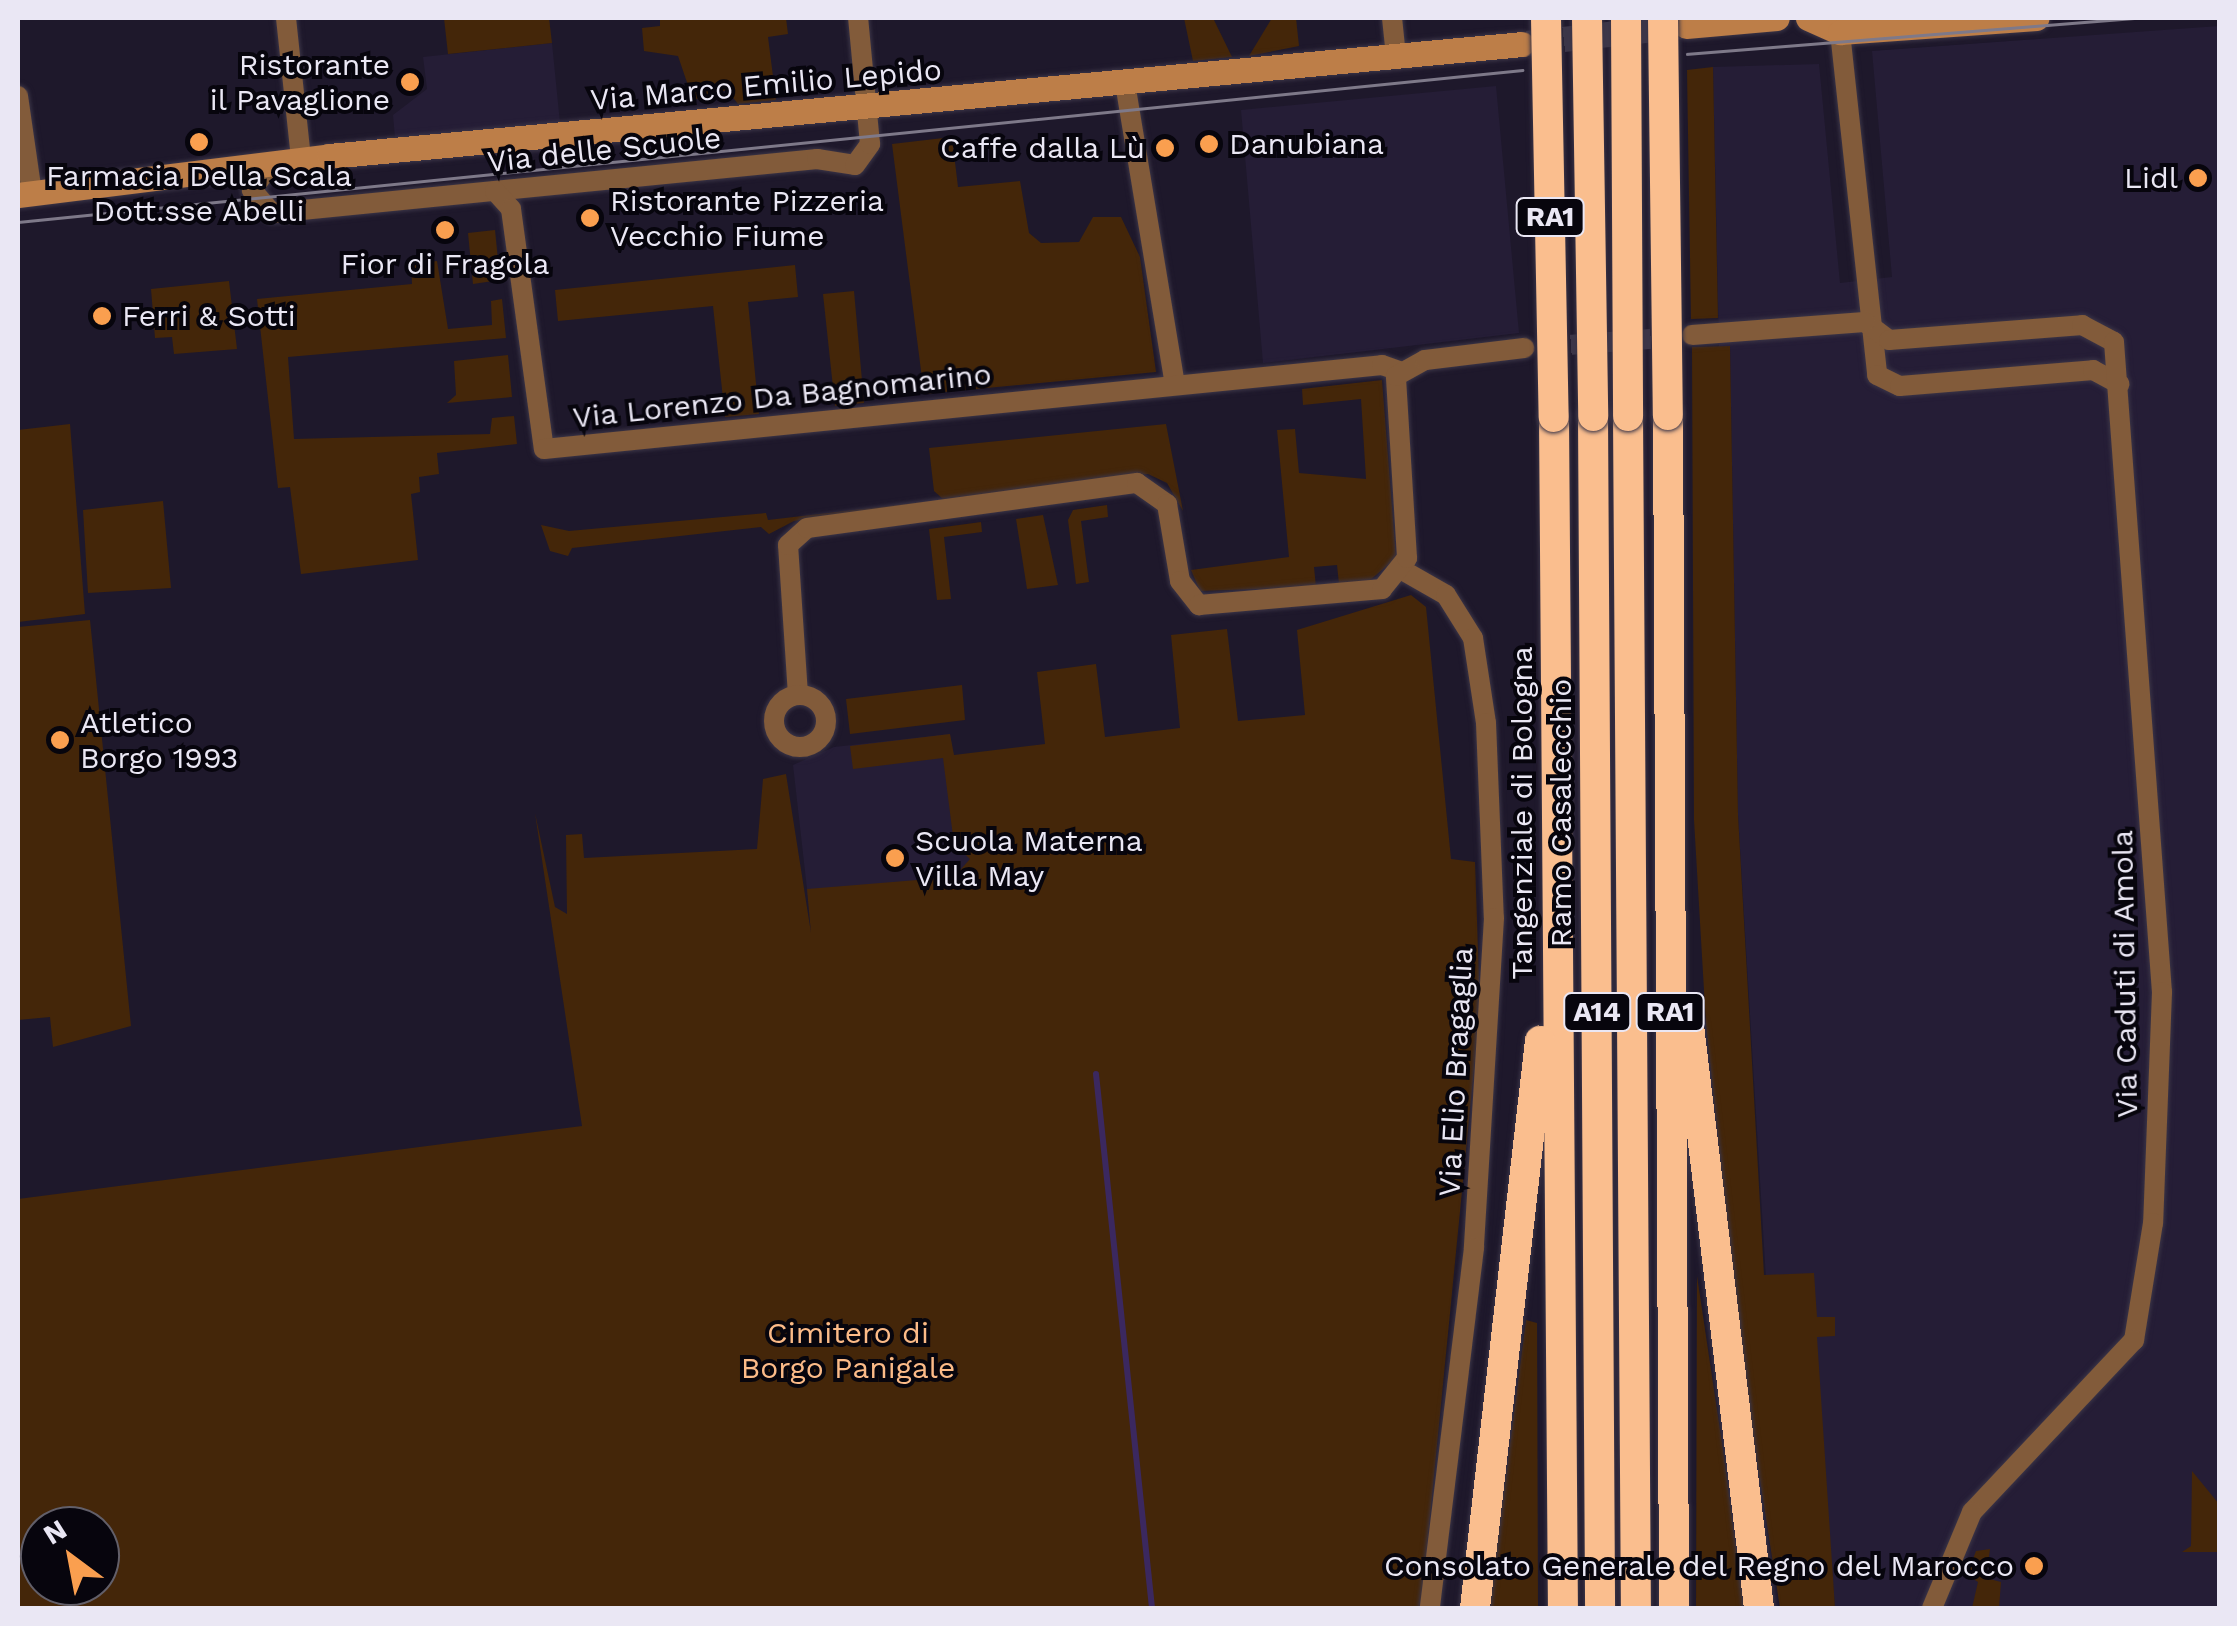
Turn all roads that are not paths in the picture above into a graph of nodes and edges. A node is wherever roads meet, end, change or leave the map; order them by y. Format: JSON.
{"nodes":[{"id":1,"x":286,"y":18,"type":"edge"},
{"id":2,"x":858,"y":18,"type":"edge"},
{"id":3,"x":1392,"y":18,"type":"edge"},
{"id":4,"x":1546,"y":18,"type":"edge"},
{"id":5,"x":1586,"y":18,"type":"edge"},
{"id":6,"x":1626,"y":18,"type":"edge"},
{"id":7,"x":1777,"y":18,"type":"edge"},
{"id":8,"x":1808,"y":18,"type":"edge"},
{"id":9,"x":2038,"y":18,"type":"edge"},
{"id":10,"x":1924,"y":21,"type":"edge"},
{"id":11,"x":1675,"y":22,"type":"edge"},
{"id":12,"x":1834,"y":25,"type":"edge"},
{"id":13,"x":1522,"y":44,"type":"tunnel mouth"},
{"id":14,"x":1396,"y":56,"type":"junction"},
{"id":15,"x":1125,"y":83,"type":"junction"},
{"id":16,"x":18,"y":96,"type":"edge"},
{"id":17,"x":868,"y":108,"type":"junction"},
{"id":18,"x":301,"y":159,"type":"junction"},
{"id":19,"x":270,"y":165,"type":"junction"},
{"id":20,"x":495,"y":191,"type":"junction"},
{"id":21,"x":25,"y":194,"type":"edge"},
{"id":22,"x":1865,"y":322,"type":"junction"},
{"id":23,"x":1692,"y":336,"type":"tunnel mouth"},
{"id":24,"x":1524,"y":348,"type":"tunnel mouth"},
{"id":25,"x":1399,"y":371,"type":"junction"},
{"id":26,"x":2119,"y":384,"type":"junction"},
{"id":27,"x":1175,"y":385,"type":"junction"},
{"id":28,"x":1404,"y":571,"type":"junction"},
{"id":29,"x":798,"y":695,"type":"dead end"},
{"id":30,"x":1669,"y":731,"type":"junction"},
{"id":31,"x":1555,"y":744,"type":"junction"},
{"id":32,"x":1430,"y":1608,"type":"edge"},
{"id":33,"x":1475,"y":1608,"type":"edge"},
{"id":34,"x":1563,"y":1608,"type":"edge"},
{"id":35,"x":1600,"y":1608,"type":"edge"},
{"id":36,"x":1636,"y":1608,"type":"edge"},
{"id":37,"x":1674,"y":1608,"type":"edge"},
{"id":38,"x":1759,"y":1608,"type":"edge"},
{"id":39,"x":1932,"y":1608,"type":"edge"}],
"edges":[{"from":1,"to":18,"type":"street"},
{"from":2,"to":17,"type":"street","name":"Via delle Scuole"},
{"from":3,"to":14,"type":"street"},
{"from":4,"to":31,"type":"highway","name":"Tangenziale di Bologna","number":"RA1","bridge":true},
{"from":5,"to":35,"type":"highway","name":"Ramo Casalecchio","number":"A14","bridge":true},
{"from":6,"to":36,"type":"highway","number":"A14","bridge":true},
{"from":7,"to":11,"type":"main road"},
{"from":8,"to":12,"type":"main road"},
{"from":9,"to":10,"type":"main road"},
{"from":10,"to":12,"type":"main road"},
{"from":11,"to":30,"type":"highway","number":"RA1","bridge":true},
{"from":12,"to":22,"type":"street"},
{"from":13,"to":14,"type":"main road","name":"Via Marco Emilio Lepido"},
{"from":14,"to":15,"type":"main road","name":"Via Marco Emilio Lepido"},
{"from":15,"to":17,"type":"main road","name":"Via Marco Emilio Lepido"},
{"from":15,"to":27,"type":"street"},
{"from":16,"to":21,"type":"street"},
{"from":17,"to":18,"type":"main road","name":"Via Marco Emilio Lepido"},
{"from":17,"to":20,"type":"street","name":"Via delle Scuole"},
{"from":18,"to":19,"type":"main road","name":"Via Marco Emilio Lepido"},
{"from":19,"to":20,"type":"street","name":"Via delle Scuole"},
{"from":19,"to":21,"type":"main road","name":"Via Marco Emilio Lepido"},
{"from":20,"to":27,"type":"street","name":"Via Lorenzo Da Bagnomarino"},
{"from":22,"to":23,"type":"street"},
{"from":22,"to":26,"type":"street","name":"Via Caduti di Amola"},
{"from":22,"to":26,"type":"street"},
{"from":24,"to":25,"type":"street"},
{"from":25,"to":27,"type":"street"},
{"from":25,"to":28,"type":"street"},
{"from":26,"to":39,"type":"street","name":"Via Caduti di Amola"},
{"from":28,"to":29,"type":"street"},
{"from":28,"to":32,"type":"street","name":"Via Elio Bragaglia"},
{"from":30,"to":37,"type":"highway","number":"RA1"},
{"from":30,"to":38,"type":"highway"},
{"from":31,"to":33,"type":"highway"},
{"from":31,"to":34,"type":"highway","name":"Tangenziale di Bologna","number":"RA1"}]}
